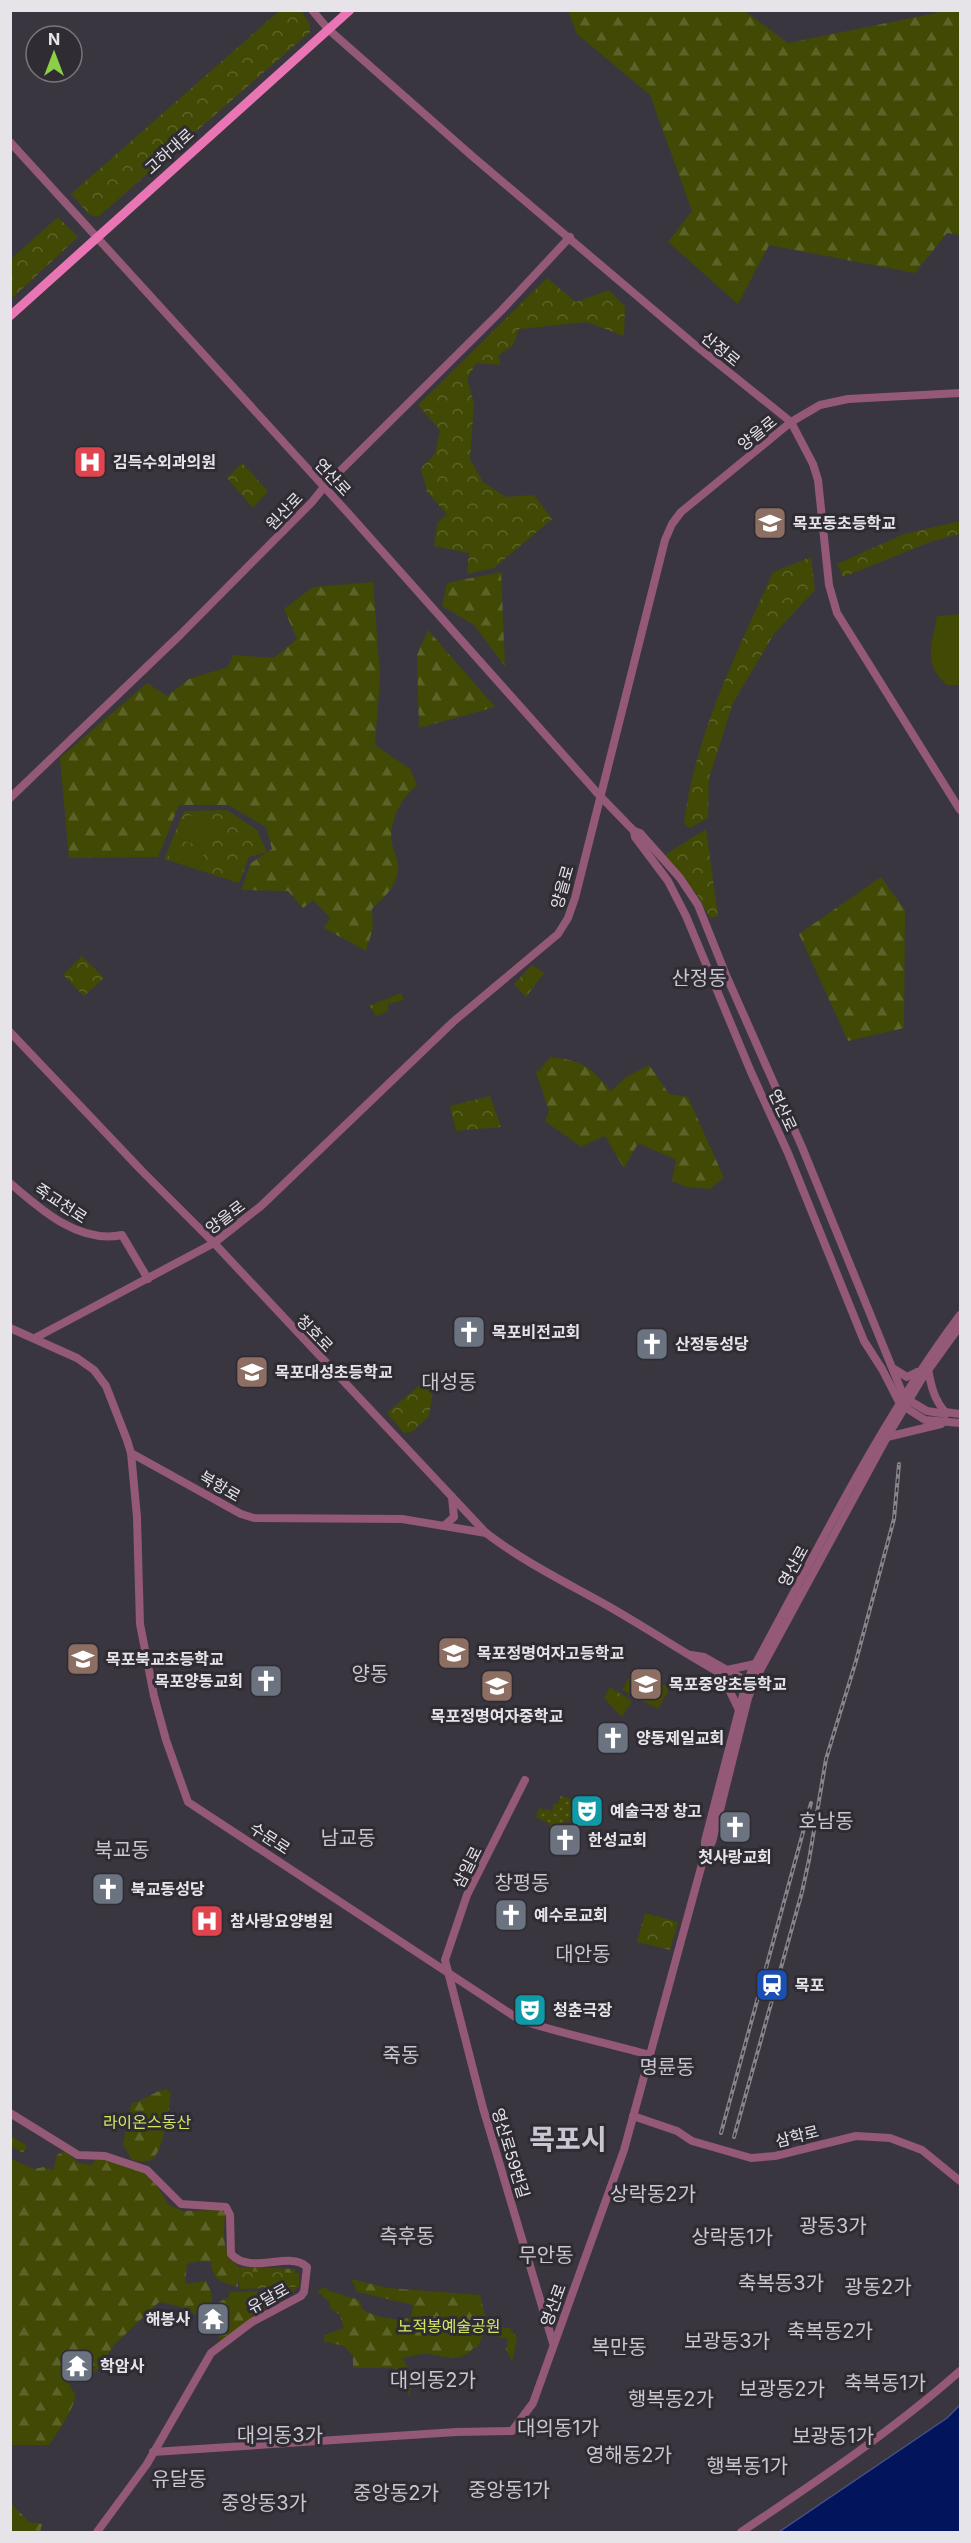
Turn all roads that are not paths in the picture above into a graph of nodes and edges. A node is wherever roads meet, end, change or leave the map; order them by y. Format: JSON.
{"nodes":[{"id":1,"x":312,"y":10,"type":"edge"},
{"id":2,"x":350,"y":10,"type":"edge"},
{"id":3,"x":328,"y":29,"type":"junction"},
{"id":4,"x":10,"y":142,"type":"edge"},
{"id":5,"x":570,"y":237,"type":"junction"},
{"id":6,"x":98,"y":238,"type":"junction"},
{"id":7,"x":10,"y":316,"type":"edge"},
{"id":8,"x":960,"y":393,"type":"edge"},
{"id":9,"x":791,"y":422,"type":"junction"},
{"id":10,"x":324,"y":487,"type":"junction"},
{"id":11,"x":600,"y":796,"type":"junction"},
{"id":12,"x":10,"y":798,"type":"edge"},
{"id":13,"x":960,"y":810,"type":"edge"},
{"id":14,"x":634,"y":831,"type":"junction"},
{"id":15,"x":10,"y":1032,"type":"edge"},
{"id":16,"x":10,"y":1183,"type":"edge"},
{"id":17,"x":214,"y":1243,"type":"junction"},
{"id":18,"x":147,"y":1279,"type":"junction"},
{"id":19,"x":960,"y":1315,"type":"edge"},
{"id":20,"x":960,"y":1326,"type":"edge"},
{"id":21,"x":10,"y":1328,"type":"edge"},
{"id":22,"x":35,"y":1338,"type":"junction"},
{"id":23,"x":887,"y":1359,"type":"junction"},
{"id":24,"x":924,"y":1369,"type":"junction"},
{"id":25,"x":904,"y":1402,"type":"junction"},
{"id":26,"x":960,"y":1414,"type":"edge"},
{"id":27,"x":949,"y":1423,"type":"junction"},
{"id":28,"x":960,"y":1423,"type":"edge"},
{"id":29,"x":887,"y":1437,"type":"junction"},
{"id":30,"x":131,"y":1453,"type":"junction"},
{"id":31,"x":452,"y":1496,"type":"junction"},
{"id":32,"x":445,"y":1525,"type":"junction"},
{"id":33,"x":486,"y":1533,"type":"junction"},
{"id":34,"x":755,"y":1664,"type":"junction"},
{"id":35,"x":724,"y":1672,"type":"junction"},
{"id":36,"x":750,"y":1686,"type":"junction"},
{"id":37,"x":739,"y":1710,"type":"junction"},
{"id":38,"x":525,"y":1780,"type":"dead end"},
{"id":39,"x":705,"y":1854,"type":"junction"},
{"id":40,"x":449,"y":1947,"type":"junction"},
{"id":41,"x":428,"y":1959,"type":"junction"},
{"id":42,"x":446,"y":1971,"type":"junction"},
{"id":43,"x":650,"y":2055,"type":"junction"},
{"id":44,"x":10,"y":2114,"type":"edge"},
{"id":45,"x":633,"y":2116,"type":"junction"},
{"id":46,"x":960,"y":2181,"type":"edge"},
{"id":47,"x":554,"y":2343,"type":"junction"},
{"id":48,"x":960,"y":2372,"type":"edge"},
{"id":49,"x":153,"y":2452,"type":"junction"},
{"id":50,"x":97,"y":2532,"type":"edge"},
{"id":51,"x":741,"y":2532,"type":"edge"}],
"edges":[{"from":1,"to":3,"type":"street","name":"산정로"},
{"from":2,"to":3,"type":"main road","name":"고하대로"},
{"from":3,"to":5,"type":"street","name":"산정로"},
{"from":3,"to":6,"type":"main road","name":"고하대로"},
{"from":4,"to":6,"type":"street","name":"연산로"},
{"from":5,"to":9,"type":"street","name":"산정로"},
{"from":5,"to":10,"type":"street","name":"원산로"},
{"from":6,"to":7,"type":"main road","name":"고하대로"},
{"from":6,"to":10,"type":"street","name":"연산로"},
{"from":8,"to":9,"type":"street","name":"양을로"},
{"from":9,"to":11,"type":"street","name":"양을로"},
{"from":9,"to":13,"type":"street","name":"산정로"},
{"from":10,"to":11,"type":"street","name":"연산로"},
{"from":10,"to":12,"type":"street","name":"원산로"},
{"from":11,"to":14,"type":"street","name":"연산로"},
{"from":11,"to":17,"type":"street","name":"양을로"},
{"from":14,"to":23,"type":"street","name":"연산로"},
{"from":14,"to":25,"type":"street","name":"연산로"},
{"from":15,"to":17,"type":"street","name":"청호로"},
{"from":16,"to":18,"type":"street","name":"죽교천로"},
{"from":17,"to":18,"type":"street","name":"양을로"},
{"from":17,"to":31,"type":"street","name":"청호로"},
{"from":18,"to":22,"type":"street","name":"양을로"},
{"from":19,"to":24,"type":"street","name":"영산로"},
{"from":20,"to":24,"type":"street","name":"영산로"},
{"from":21,"to":22,"type":"street"},
{"from":22,"to":30,"type":"street"},
{"from":23,"to":24,"type":"street"},
{"from":23,"to":25,"type":"street","name":"연산로"},
{"from":24,"to":25,"type":"street","name":"영산로"},
{"from":24,"to":26,"type":"street"},
{"from":25,"to":26,"type":"street"},
{"from":25,"to":27,"type":"street"},
{"from":25,"to":29,"type":"street","name":"영산로"},
{"from":25,"to":34,"type":"street","name":"영산로"},
{"from":27,"to":28,"type":"street"},
{"from":27,"to":29,"type":"street"},
{"from":29,"to":36,"type":"street","name":"영산로"},
{"from":30,"to":32,"type":"street","name":"북항로"},
{"from":30,"to":41,"type":"street","name":"수문로"},
{"from":31,"to":32,"type":"street"},
{"from":31,"to":33,"type":"street","name":"청호로"},
{"from":32,"to":33,"type":"street","name":"북항로"},
{"from":33,"to":35,"type":"street","name":"청호로"},
{"from":34,"to":35,"type":"street"},
{"from":34,"to":36,"type":"street","name":"영산로"},
{"from":35,"to":36,"type":"street","name":"청호로"},
{"from":35,"to":37,"type":"street"},
{"from":36,"to":37,"type":"street","name":"영산로"},
{"from":36,"to":39,"type":"street","name":"영산로"},
{"from":37,"to":39,"type":"street","name":"영산로"},
{"from":38,"to":40,"type":"street","name":"삼일로"},
{"from":39,"to":43,"type":"street","name":"영산로"},
{"from":40,"to":41,"type":"street"},
{"from":40,"to":42,"type":"street","name":"삼일로"},
{"from":41,"to":42,"type":"street","name":"수문로"},
{"from":42,"to":43,"type":"street","name":"수문로"},
{"from":42,"to":47,"type":"street","name":"영산로59번길"},
{"from":43,"to":45,"type":"street","name":"영산로"},
{"from":44,"to":49,"type":"street","name":"유달로"},
{"from":45,"to":46,"type":"street","name":"삼학로"},
{"from":45,"to":47,"type":"street","name":"영산로"},
{"from":47,"to":49,"type":"street","name":"영산로"},
{"from":48,"to":51,"type":"street"},
{"from":49,"to":50,"type":"street","name":"유달로"}]}
